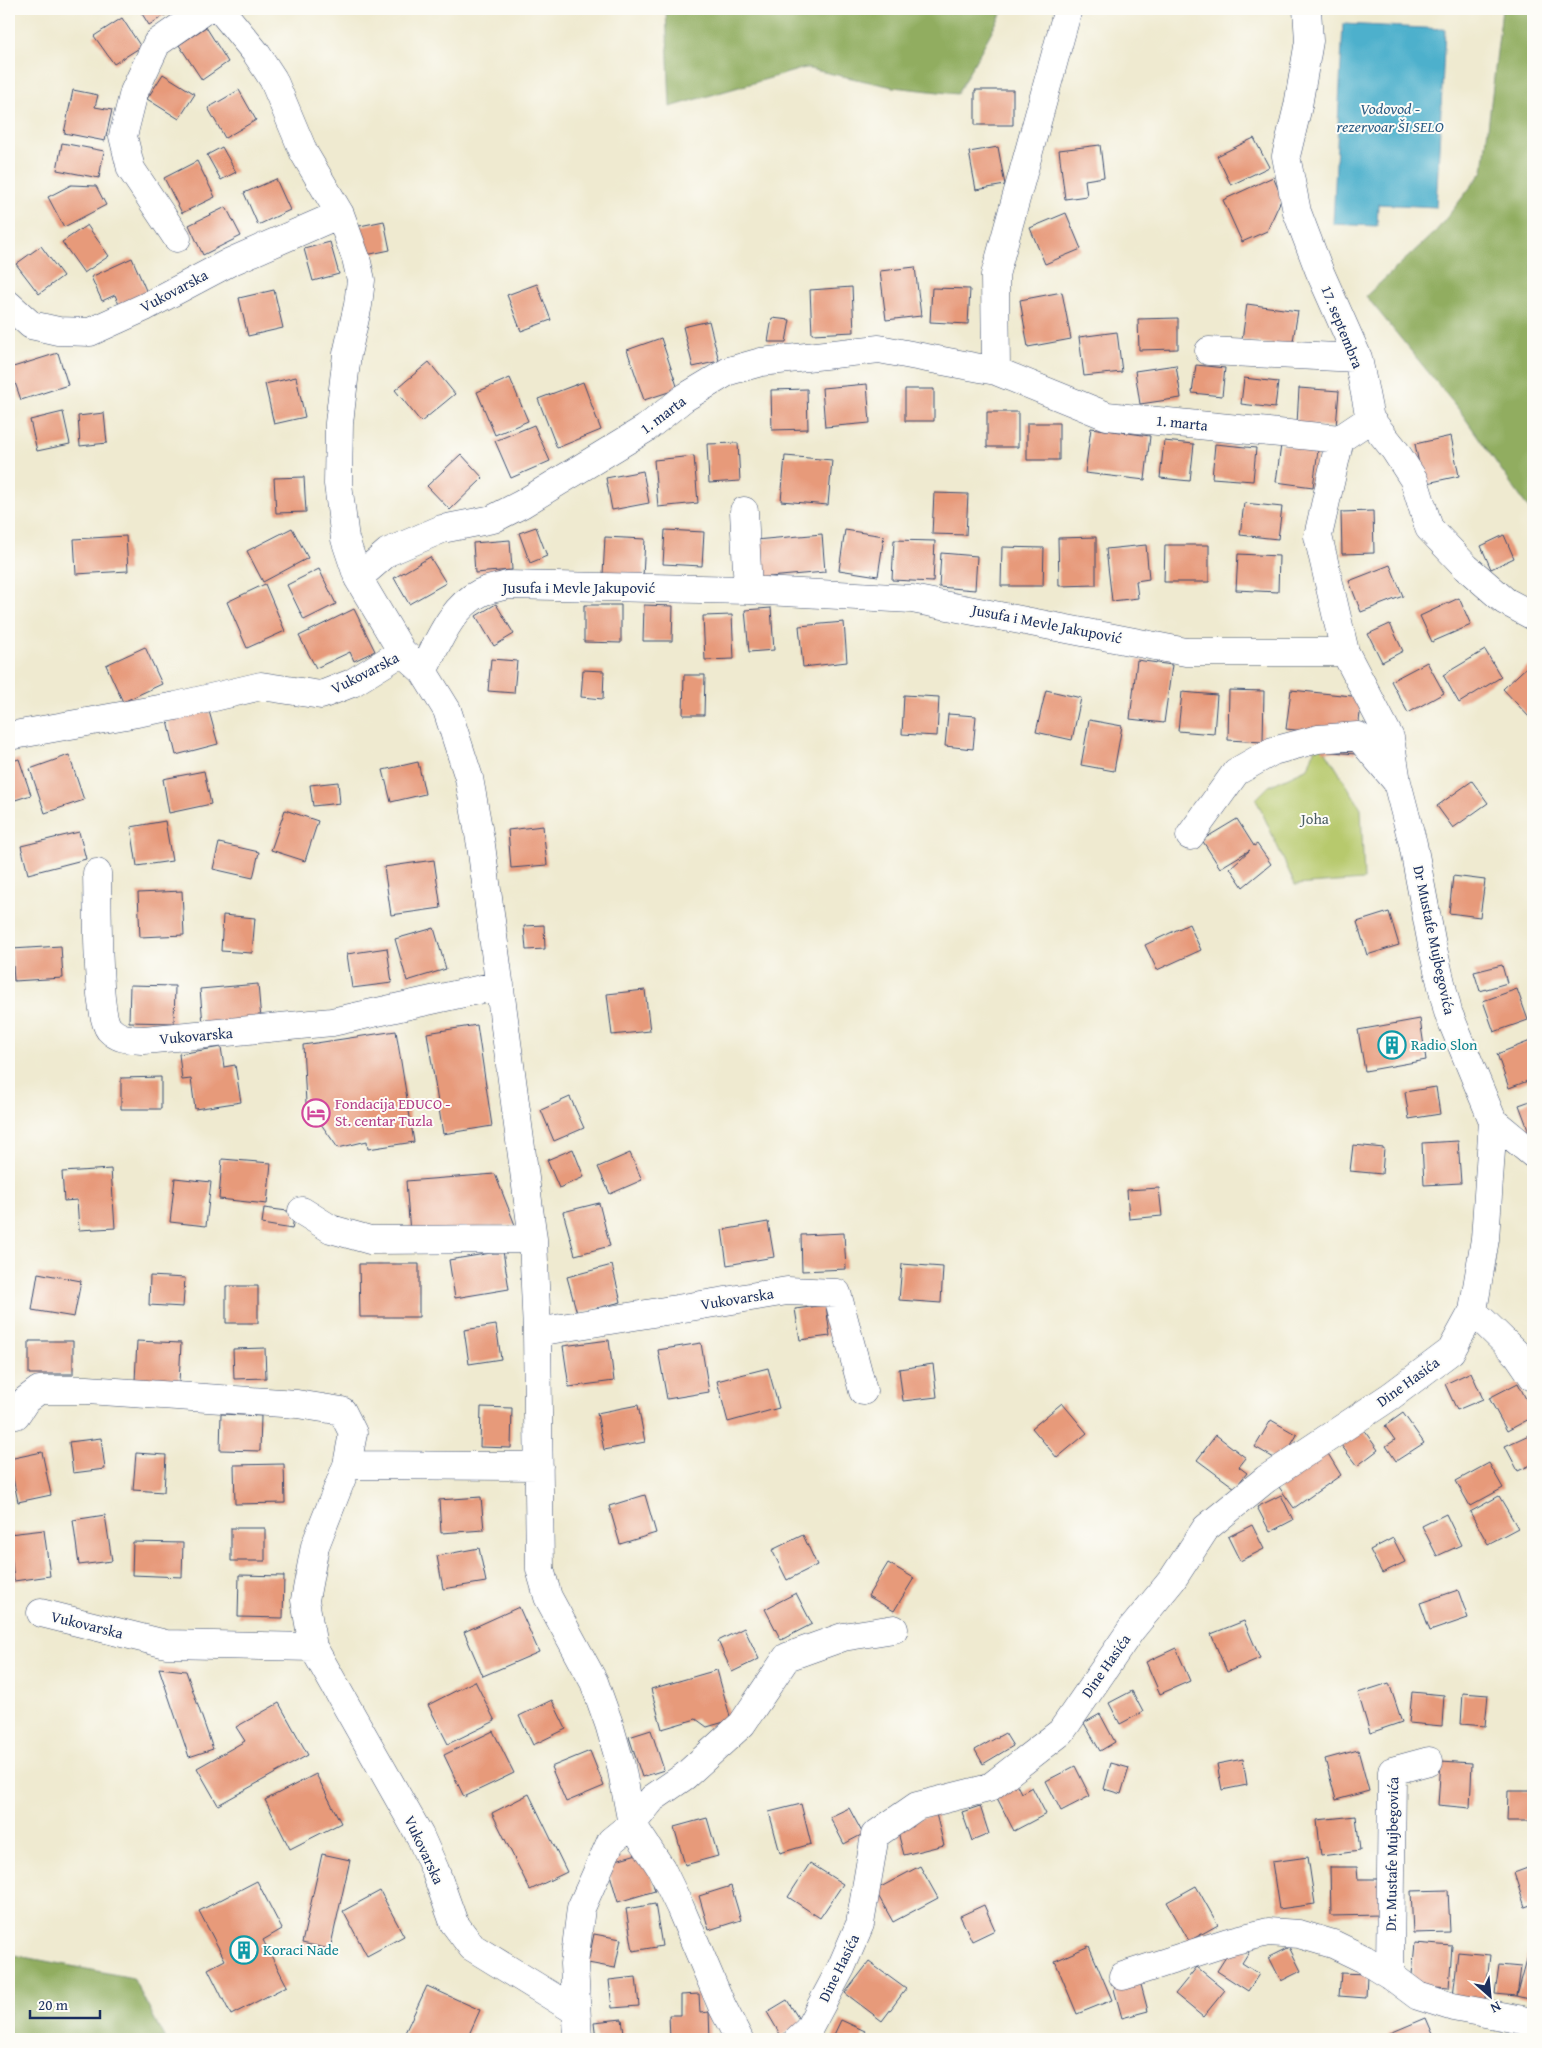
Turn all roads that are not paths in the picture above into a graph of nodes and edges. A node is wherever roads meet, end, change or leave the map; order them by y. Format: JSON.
{"nodes":[{"id":1,"x":206,"y":9,"type":"edge"},
{"id":2,"x":220,"y":9,"type":"edge"},
{"id":3,"x":1068,"y":9,"type":"edge"},
{"id":4,"x":1307,"y":9,"type":"edge"},
{"id":5,"x":340,"y":214,"type":"junction"},
{"id":6,"x":176,"y":238,"type":"dead end"},
{"id":7,"x":9,"y":305,"type":"edge"},
{"id":8,"x":1209,"y":351,"type":"dead end"},
{"id":9,"x":1358,"y":358,"type":"junction"},
{"id":10,"x":996,"y":370,"type":"junction"},
{"id":11,"x":1370,"y":419,"type":"junction"},
{"id":12,"x":1340,"y":439,"type":"junction"},
{"id":13,"x":744,"y":511,"type":"dead end"},
{"id":14,"x":358,"y":578,"type":"junction"},
{"id":15,"x":748,"y":590,"type":"junction"},
{"id":16,"x":1533,"y":616,"type":"edge"},
{"id":17,"x":402,"y":652,"type":"junction"},
{"id":18,"x":1345,"y":652,"type":"junction"},
{"id":19,"x":423,"y":671,"type":"junction"},
{"id":20,"x":9,"y":736,"type":"edge"},
{"id":21,"x":1397,"y":782,"type":"junction"},
{"id":22,"x":1190,"y":836,"type":"dead end"},
{"id":23,"x":97,"y":873,"type":"dead end"},
{"id":24,"x":500,"y":985,"type":"junction"},
{"id":25,"x":1493,"y":1121,"type":"junction"},
{"id":26,"x":1533,"y":1154,"type":"edge"},
{"id":27,"x":302,"y":1211,"type":"dead end"},
{"id":28,"x":533,"y":1239,"type":"junction"},
{"id":29,"x":1473,"y":1311,"type":"junction"},
{"id":30,"x":537,"y":1332,"type":"junction"},
{"id":31,"x":1533,"y":1377,"type":"edge"},
{"id":32,"x":863,"y":1391,"type":"dead end"},
{"id":33,"x":16,"y":1415,"type":"dead end"},
{"id":34,"x":346,"y":1465,"type":"junction"},
{"id":35,"x":539,"y":1466,"type":"junction"},
{"id":36,"x":41,"y":1613,"type":"dead end"},
{"id":37,"x":894,"y":1629,"type":"dead end"},
{"id":38,"x":313,"y":1647,"type":"junction"},
{"id":39,"x":1429,"y":1761,"type":"dead end"},
{"id":40,"x":632,"y":1824,"type":"junction"},
{"id":41,"x":1390,"y":1975,"type":"junction"},
{"id":42,"x":1124,"y":1976,"type":"dead end"},
{"id":43,"x":576,"y":2011,"type":"junction"},
{"id":44,"x":1526,"y":2020,"type":"edge"},
{"id":45,"x":578,"y":2039,"type":"edge"},
{"id":46,"x":739,"y":2039,"type":"edge"},
{"id":47,"x":798,"y":2039,"type":"edge"},
{"id":48,"x":1500,"y":2039,"type":"edge"}],
"edges":[{"from":1,"to":6,"type":"street"},
{"from":2,"to":5,"type":"street"},
{"from":3,"to":10,"type":"street"},
{"from":4,"to":9,"type":"street","name":"17. septembra"},
{"from":5,"to":7,"type":"street","name":"Vukovarska"},
{"from":5,"to":14,"type":"street"},
{"from":8,"to":9,"type":"street"},
{"from":9,"to":11,"type":"street","name":"17. septembra"},
{"from":10,"to":12,"type":"street","name":"1. marta"},
{"from":10,"to":14,"type":"street","name":"1. marta"},
{"from":11,"to":12,"type":"street"},
{"from":11,"to":16,"type":"street","name":"17. septembra"},
{"from":12,"to":18,"type":"street","name":"Dr Mustafe Mujbegovića"},
{"from":13,"to":15,"type":"street"},
{"from":14,"to":17,"type":"street"},
{"from":15,"to":18,"type":"street","name":"Jusufa i Mevle Jakupović"},
{"from":15,"to":19,"type":"street","name":"Jusufa i Mevle Jakupović"},
{"from":17,"to":19,"type":"street","name":"Vukovarska"},
{"from":17,"to":20,"type":"street","name":"Vukovarska"},
{"from":18,"to":21,"type":"street","name":"Dr Mustafe Mujbegovića"},
{"from":19,"to":24,"type":"street","name":"Vukovarska"},
{"from":21,"to":22,"type":"street","name":"Dr Mustafe Mujbegovića"},
{"from":21,"to":25,"type":"street","name":"Dr Mustafe Mujbegovića"},
{"from":23,"to":24,"type":"street","name":"Vukovarska"},
{"from":24,"to":28,"type":"street","name":"Vukovarska"},
{"from":25,"to":26,"type":"street","name":"Dr Mustafe Mujbegovića"},
{"from":25,"to":29,"type":"street","name":"Dr Mustafe Mujbegovića"},
{"from":27,"to":28,"type":"street"},
{"from":28,"to":30,"type":"street","name":"Vukovarska"},
{"from":29,"to":31,"type":"street"},
{"from":29,"to":47,"type":"street","name":"Dine Hasića"},
{"from":30,"to":32,"type":"street","name":"Vukovarska"},
{"from":30,"to":35,"type":"street","name":"Vukovarska"},
{"from":33,"to":34,"type":"street","name":"Vukovarska"},
{"from":34,"to":35,"type":"street"},
{"from":34,"to":38,"type":"street","name":"Vukovarska"},
{"from":35,"to":40,"type":"street","name":"Vukovarska"},
{"from":36,"to":38,"type":"street","name":"Vukovarska"},
{"from":37,"to":40,"type":"street"},
{"from":38,"to":43,"type":"street","name":"Vukovarska"},
{"from":39,"to":41,"type":"street","name":"Dr. Mustafe Mujbegovića"},
{"from":40,"to":43,"type":"street"},
{"from":40,"to":46,"type":"street","name":"Vukovarska"},
{"from":41,"to":42,"type":"street"},
{"from":41,"to":44,"type":"street"},
{"from":43,"to":45,"type":"street"},
{"from":44,"to":48,"type":"street"}]}
